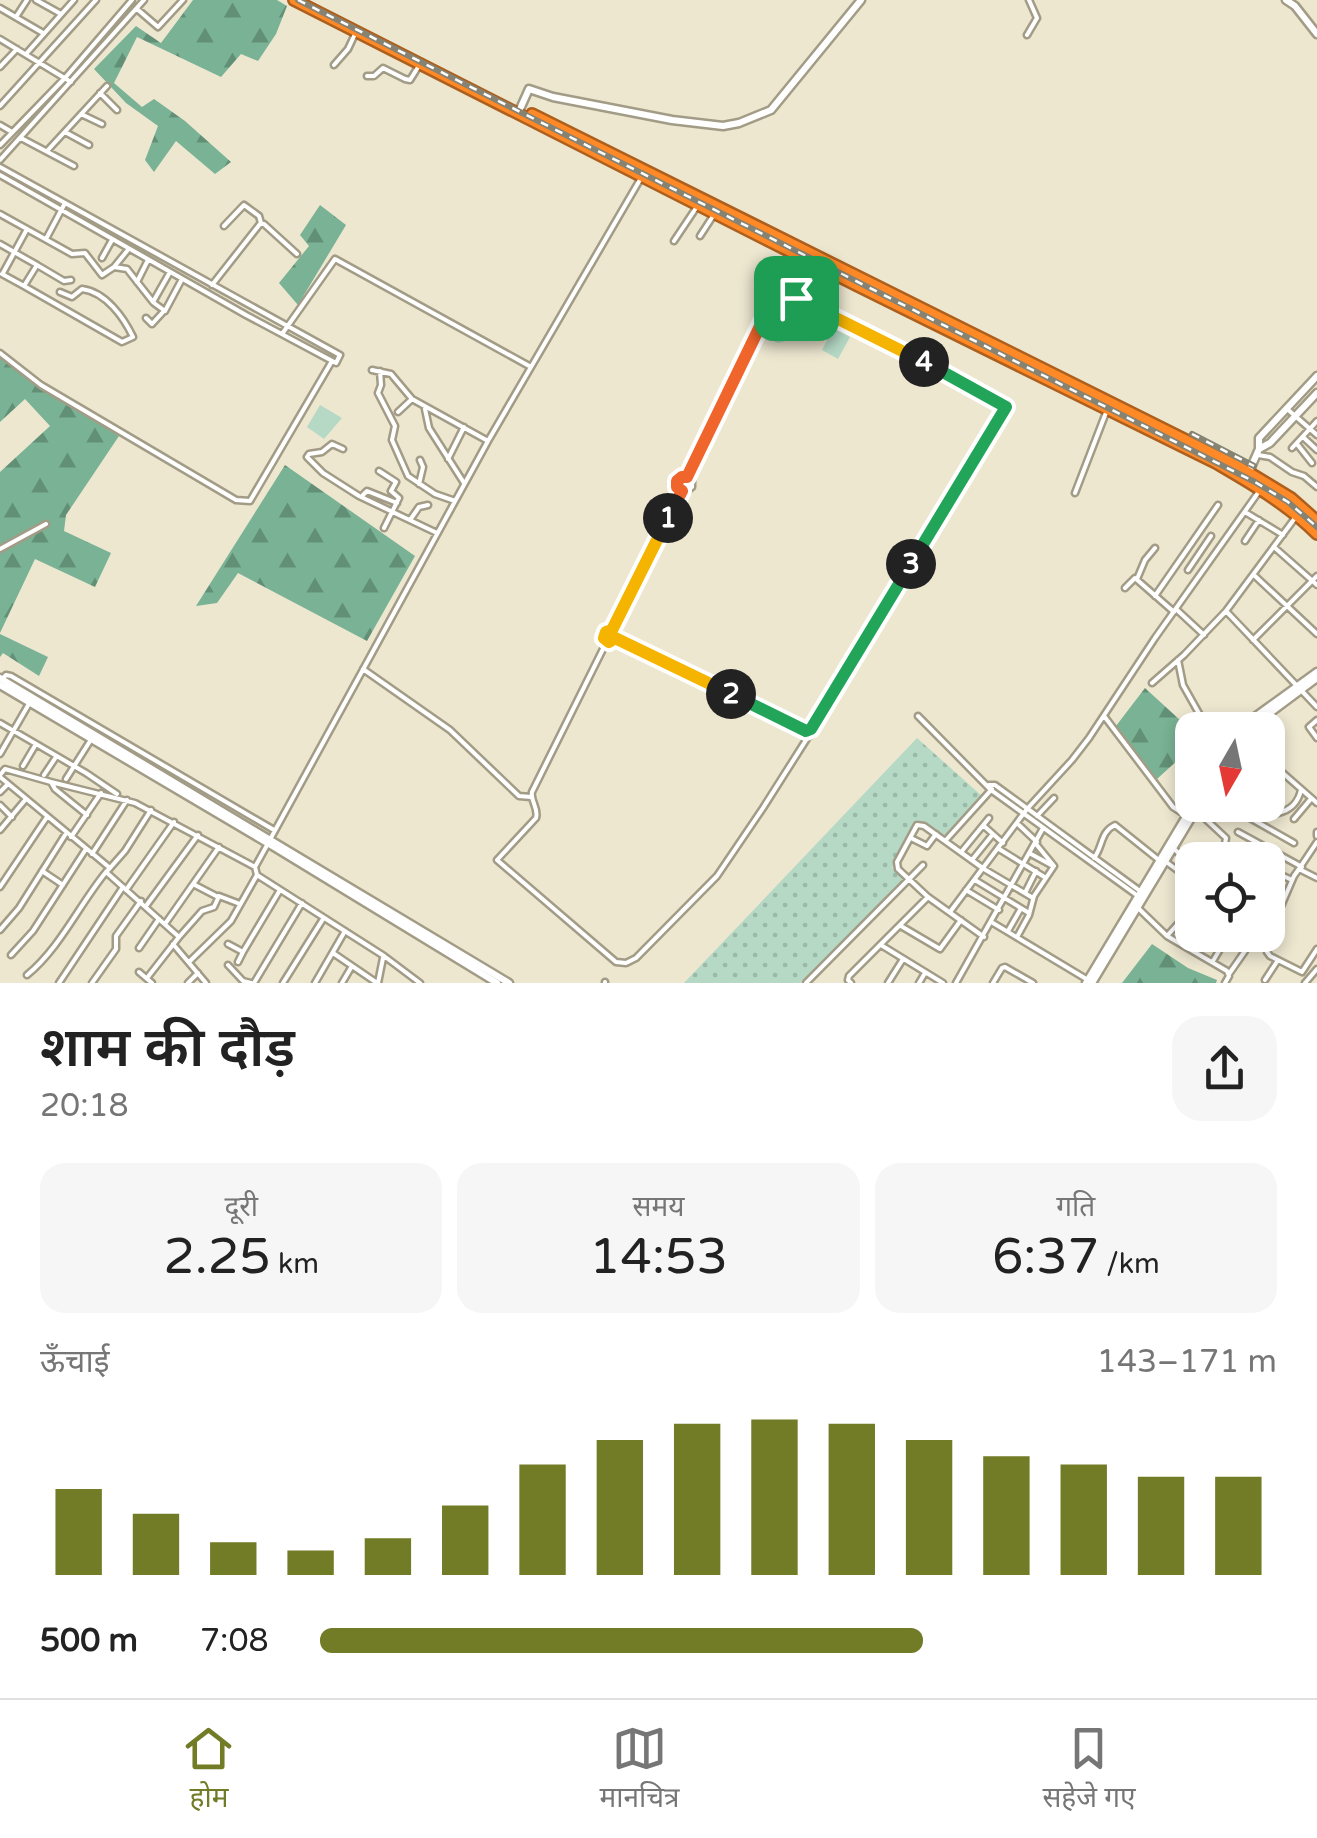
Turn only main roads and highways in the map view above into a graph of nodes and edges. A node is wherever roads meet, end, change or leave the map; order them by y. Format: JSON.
{"nodes":[{"id":1,"x":294,"y":0,"type":"edge"},
{"id":2,"x":306,"y":0,"type":"edge"},
{"id":3,"x":643,"y":173,"type":"junction"},
{"id":4,"x":797,"y":250,"type":"junction"},
{"id":5,"x":1040,"y":371,"type":"junction"},
{"id":6,"x":1253,"y":463,"type":"junction"},
{"id":7,"x":1317,"y":521,"type":"edge"},
{"id":8,"x":1317,"y":534,"type":"edge"}],
"edges":[{"from":1,"to":3,"type":"highway"},
{"from":2,"to":3,"type":"highway"},
{"from":3,"to":4,"type":"highway"},
{"from":3,"to":4,"type":"highway"},
{"from":4,"to":5,"type":"highway"},
{"from":5,"to":6,"type":"highway"},
{"from":5,"to":6,"type":"highway"},
{"from":6,"to":7,"type":"highway"},
{"from":6,"to":8,"type":"highway"}]}
